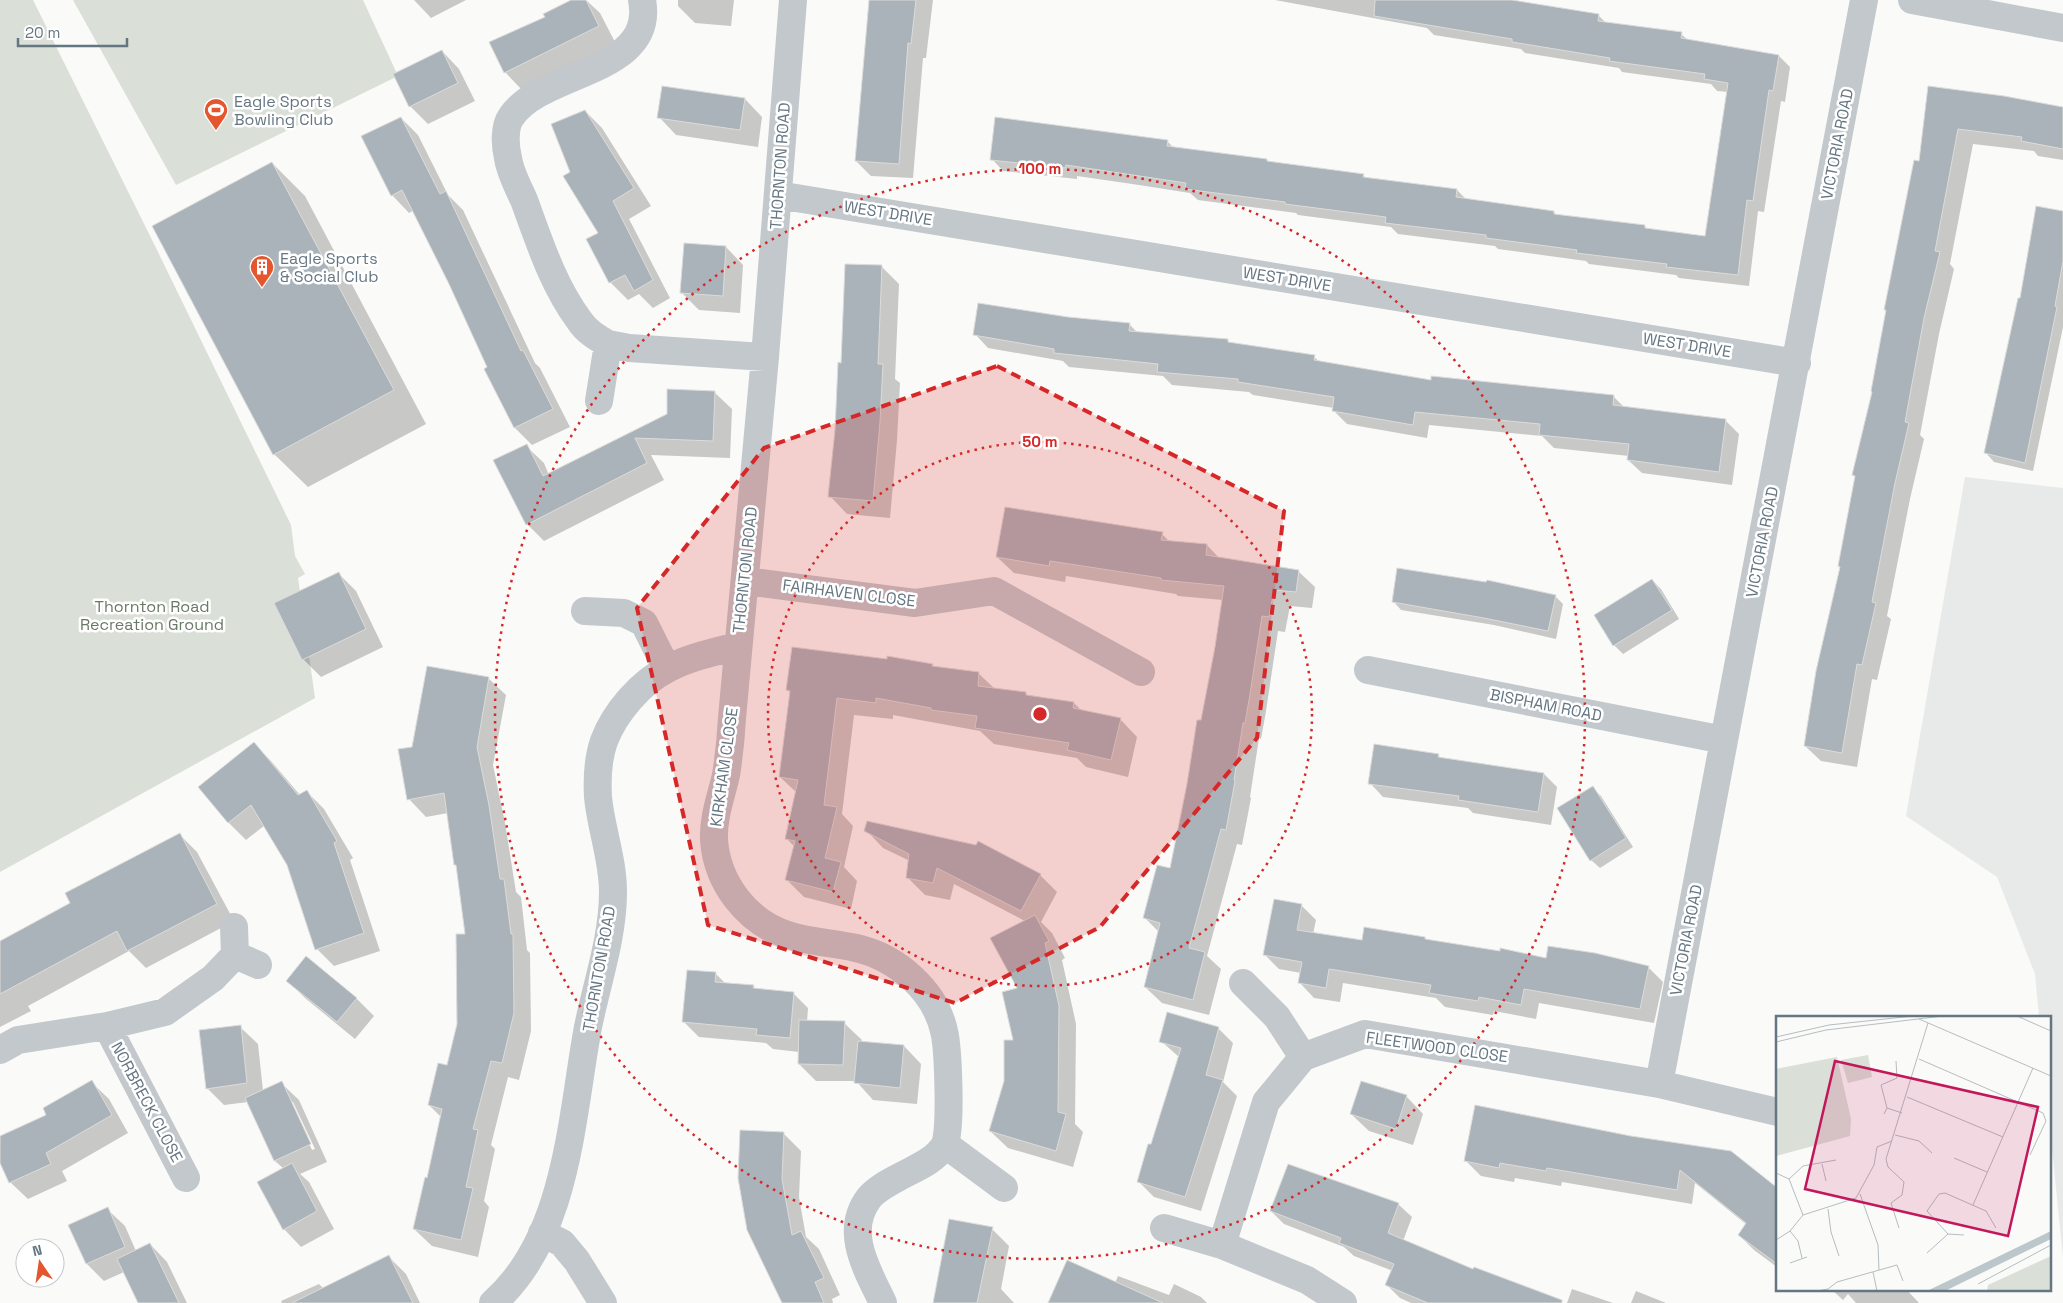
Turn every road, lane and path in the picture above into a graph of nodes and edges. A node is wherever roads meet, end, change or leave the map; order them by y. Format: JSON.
{"nodes":[{"id":1,"x":642,"y":0,"type":"edge"},
{"id":2,"x":793,"y":0,"type":"edge"},
{"id":3,"x":1864,"y":0,"type":"edge"},
{"id":4,"x":1912,"y":0,"type":"edge"},
{"id":5,"x":2063,"y":28,"type":"edge"},
{"id":6,"x":778,"y":195,"type":"junction"},
{"id":7,"x":608,"y":344,"type":"junction"},
{"id":8,"x":765,"y":357,"type":"junction"},
{"id":9,"x":1797,"y":363,"type":"junction"},
{"id":10,"x":599,"y":401,"type":"dead end"},
{"id":11,"x":745,"y":581,"type":"junction"},
{"id":12,"x":585,"y":611,"type":"dead end"},
{"id":13,"x":738,"y":646,"type":"junction"},
{"id":14,"x":667,"y":669,"type":"junction"},
{"id":15,"x":1368,"y":670,"type":"dead end"},
{"id":16,"x":1141,"y":672,"type":"dead end"},
{"id":17,"x":1724,"y":740,"type":"junction"},
{"id":18,"x":234,"y":926,"type":"dead end"},
{"id":19,"x":1243,"y":983,"type":"dead end"},
{"id":20,"x":107,"y":1026,"type":"junction"},
{"id":21,"x":0,"y":1050,"type":"edge"},
{"id":22,"x":1304,"y":1057,"type":"junction"},
{"id":23,"x":1659,"y":1084,"type":"junction"},
{"id":24,"x":1776,"y":1112,"type":"edge"},
{"id":25,"x":946,"y":1145,"type":"junction"},
{"id":26,"x":186,"y":1178,"type":"dead end"},
{"id":27,"x":1004,"y":1188,"type":"dead end"},
{"id":28,"x":1164,"y":1228,"type":"dead end"},
{"id":29,"x":542,"y":1233,"type":"junction"},
{"id":30,"x":1222,"y":1245,"type":"junction"},
{"id":31,"x":493,"y":1303,"type":"edge"},
{"id":32,"x":603,"y":1303,"type":"edge"},
{"id":33,"x":883,"y":1303,"type":"edge"},
{"id":34,"x":1342,"y":1303,"type":"edge"}],
"edges":[{"from":1,"to":7,"type":"street"},
{"from":2,"to":6,"type":"street","name":"THORNTON ROAD"},
{"from":3,"to":9,"type":"street","name":"VICTORIA ROAD"},
{"from":4,"to":5,"type":"street"},
{"from":6,"to":8,"type":"street","name":"THORNTON ROAD"},
{"from":6,"to":9,"type":"street","name":"WEST DRIVE"},
{"from":7,"to":8,"type":"street"},
{"from":7,"to":10,"type":"street"},
{"from":8,"to":11,"type":"street","name":"THORNTON ROAD"},
{"from":9,"to":17,"type":"street","name":"VICTORIA ROAD"},
{"from":11,"to":13,"type":"street","name":"THORNTON ROAD"},
{"from":11,"to":16,"type":"street","name":"FAIRHAVEN CLOSE"},
{"from":12,"to":14,"type":"street"},
{"from":13,"to":14,"type":"street","name":"THORNTON ROAD"},
{"from":13,"to":25,"type":"street","name":"KIRKHAM CLOSE"},
{"from":14,"to":29,"type":"street","name":"THORNTON ROAD"},
{"from":15,"to":17,"type":"street","name":"BISPHAM ROAD"},
{"from":17,"to":23,"type":"street","name":"VICTORIA ROAD"},
{"from":18,"to":20,"type":"street","name":"NORBRECK CLOSE"},
{"from":19,"to":22,"type":"street"},
{"from":20,"to":21,"type":"street","name":"NORBRECK CLOSE"},
{"from":20,"to":26,"type":"street","name":"NORBRECK CLOSE"},
{"from":22,"to":23,"type":"street","name":"FLEETWOOD CLOSE"},
{"from":22,"to":30,"type":"street","name":"FLEETWOOD CLOSE"},
{"from":23,"to":24,"type":"street","name":"FLEETWOOD CLOSE"},
{"from":25,"to":27,"type":"street"},
{"from":25,"to":33,"type":"street"},
{"from":28,"to":30,"type":"street"},
{"from":29,"to":31,"type":"street"},
{"from":29,"to":32,"type":"street"},
{"from":30,"to":34,"type":"street"}]}
